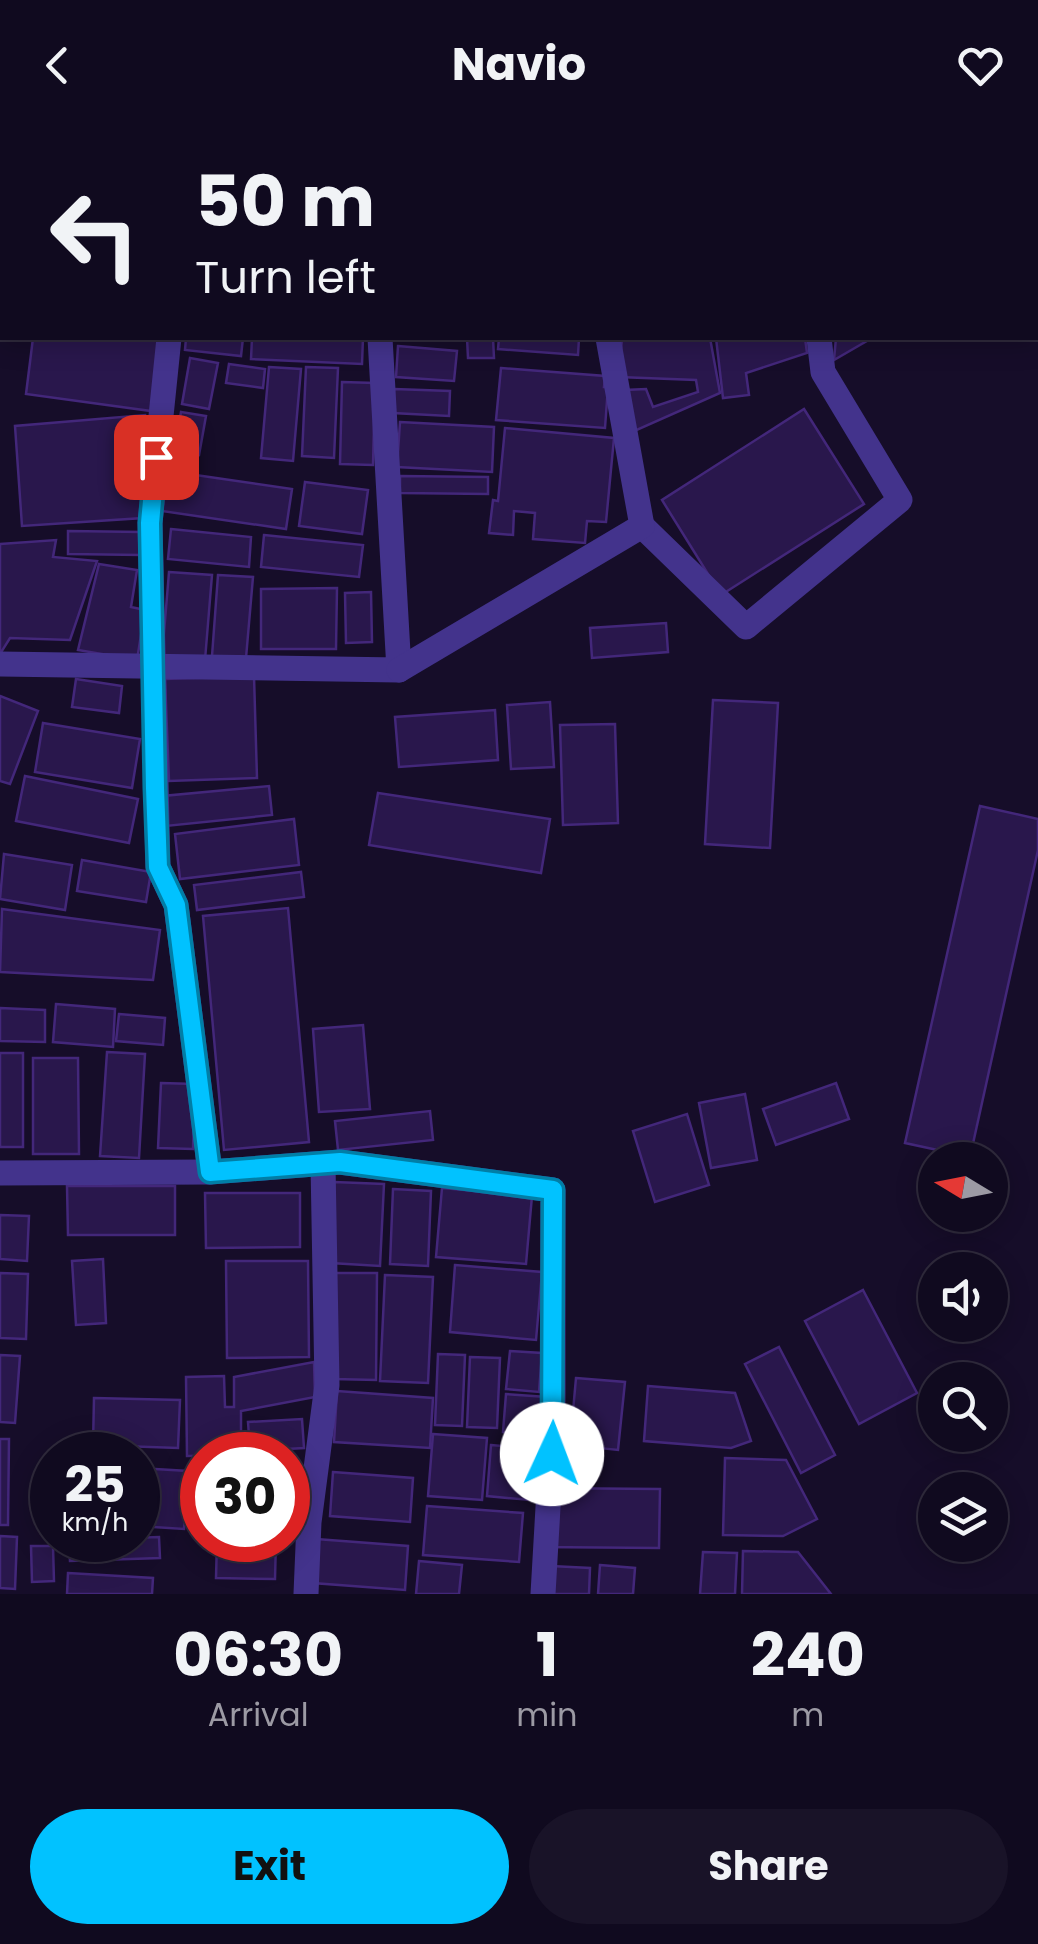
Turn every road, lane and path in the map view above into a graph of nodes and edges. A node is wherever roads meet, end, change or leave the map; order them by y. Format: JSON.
{"nodes":[{"id":1,"x":170,"y":340,"type":"edge"},
{"id":2,"x":380,"y":340,"type":"edge"},
{"id":3,"x":608,"y":340,"type":"edge"},
{"id":4,"x":820,"y":340,"type":"edge"},
{"id":5,"x":642,"y":526,"type":"junction"},
{"id":6,"x":0,"y":664,"type":"edge"},
{"id":7,"x":150,"y":670,"type":"junction"},
{"id":8,"x":399,"y":670,"type":"junction"},
{"id":9,"x":323,"y":1164,"type":"junction"},
{"id":10,"x":210,"y":1172,"type":"junction"},
{"id":11,"x":0,"y":1174,"type":"edge"},
{"id":12,"x":306,"y":1594,"type":"edge"},
{"id":13,"x":543,"y":1594,"type":"edge"}],
"edges":[{"from":1,"to":7,"type":"street"},
{"from":2,"to":8,"type":"street"},
{"from":3,"to":5,"type":"street"},
{"from":4,"to":5,"type":"street"},
{"from":5,"to":8,"type":"street"},
{"from":6,"to":7,"type":"street"},
{"from":7,"to":8,"type":"street"},
{"from":7,"to":10,"type":"street"},
{"from":9,"to":10,"type":"street"},
{"from":9,"to":12,"type":"street"},
{"from":9,"to":13,"type":"street"},
{"from":10,"to":11,"type":"street"}]}
